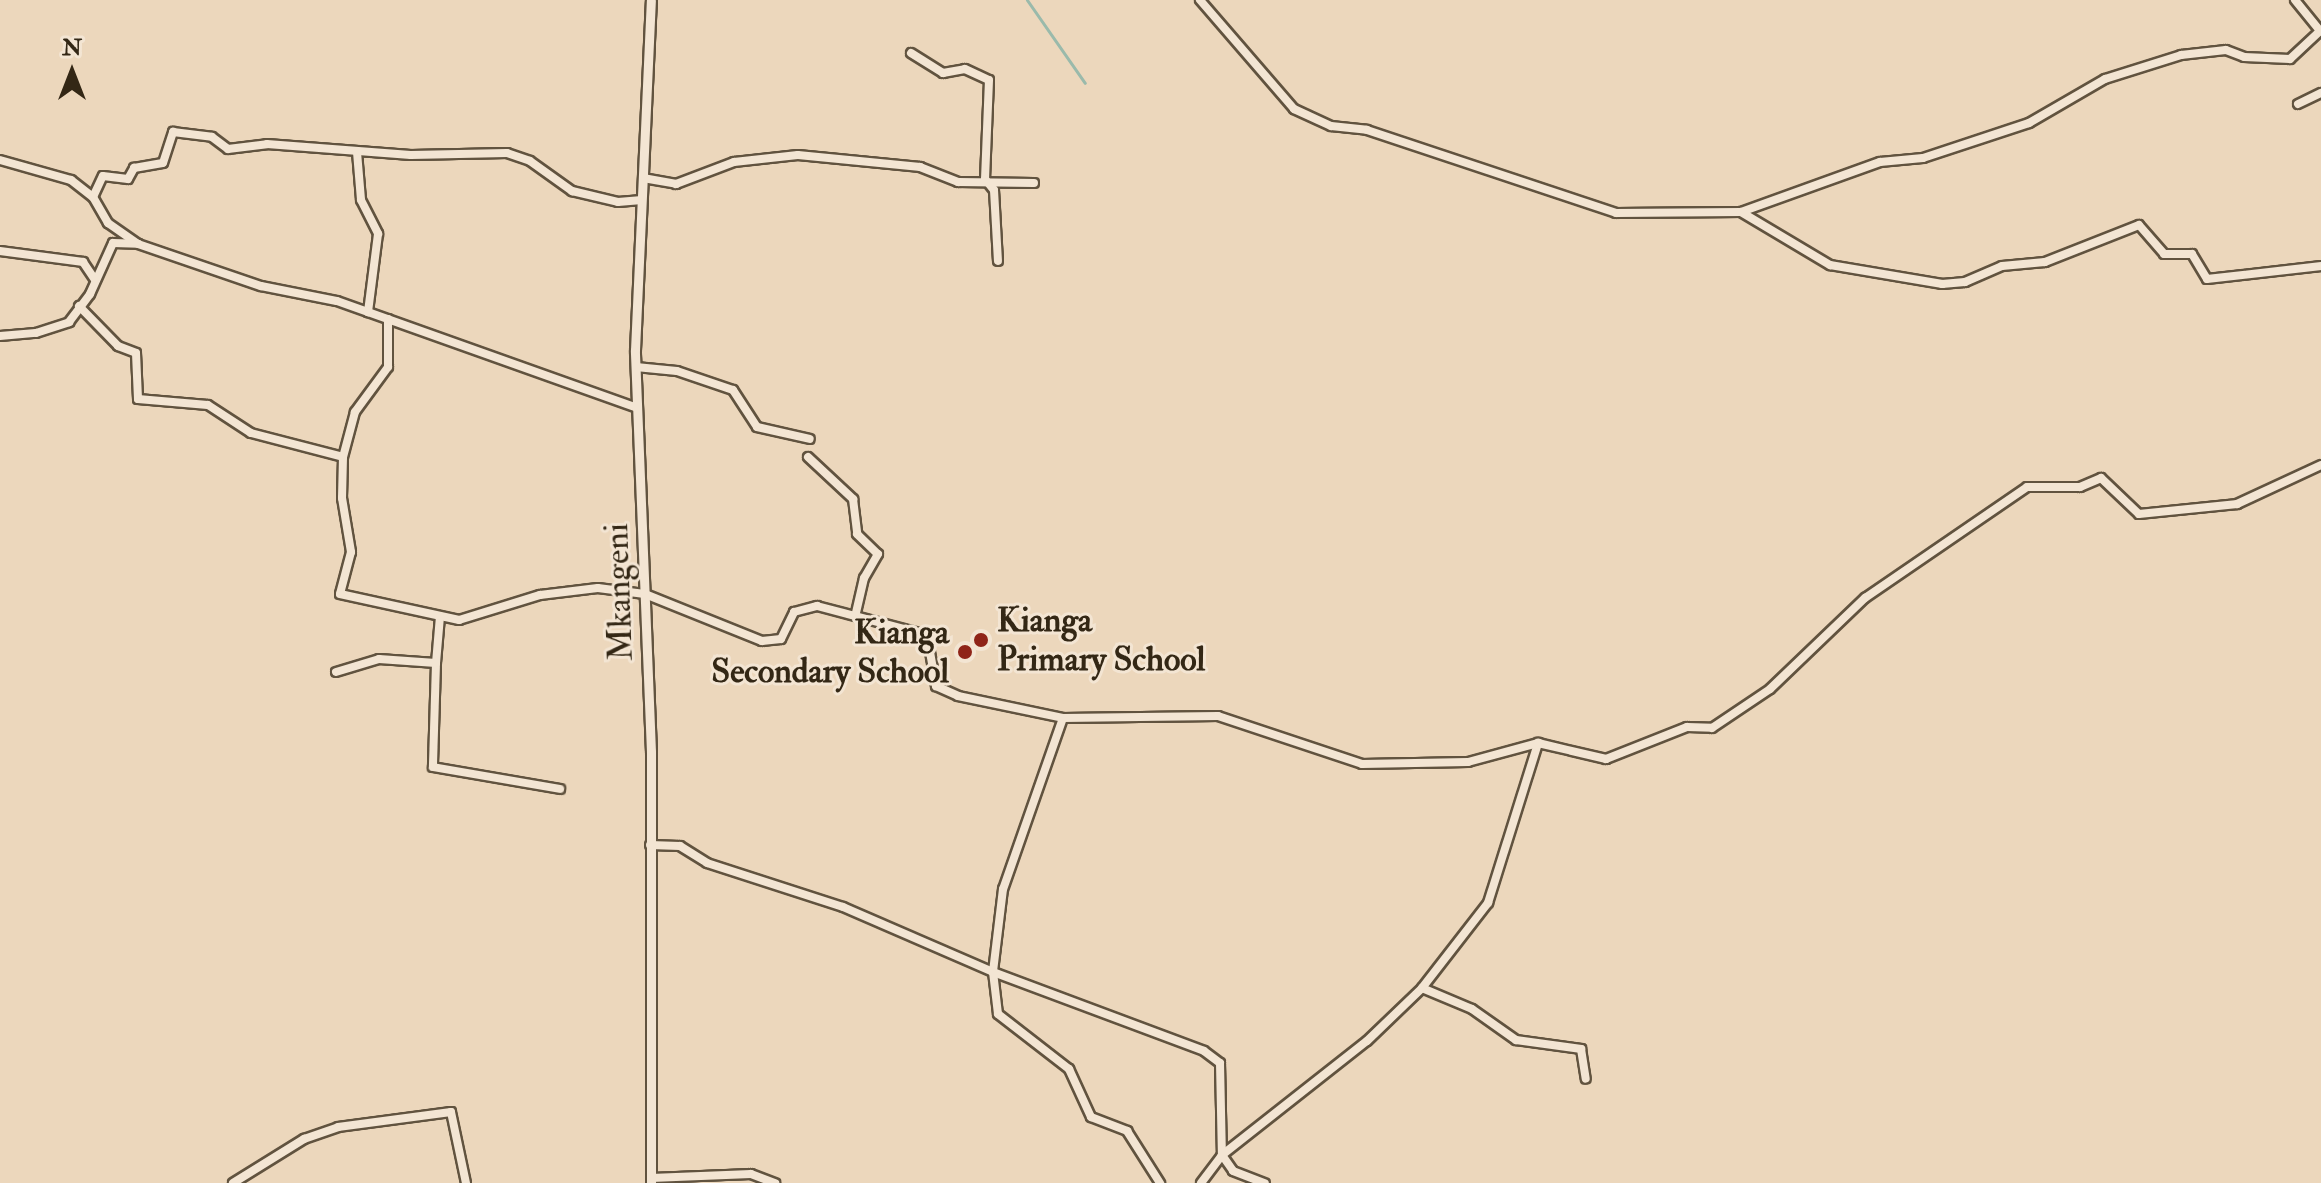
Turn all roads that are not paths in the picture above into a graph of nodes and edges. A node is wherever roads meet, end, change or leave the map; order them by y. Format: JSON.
{"nodes":[{"id":1,"x":651,"y":0,"type":"edge"},
{"id":2,"x":1200,"y":0,"type":"edge"},
{"id":3,"x":2295,"y":0,"type":"edge"},
{"id":4,"x":2321,"y":30,"type":"edge"},
{"id":5,"x":911,"y":53,"type":"dead end"},
{"id":6,"x":2321,"y":93,"type":"edge"},
{"id":7,"x":2298,"y":104,"type":"dead end"},
{"id":8,"x":357,"y":152,"type":"junction"},
{"id":9,"x":0,"y":160,"type":"edge"},
{"id":10,"x":643,"y":178,"type":"junction"},
{"id":11,"x":985,"y":179,"type":"junction"},
{"id":12,"x":1034,"y":183,"type":"dead end"},
{"id":13,"x":93,"y":197,"type":"junction"},
{"id":14,"x":642,"y":200,"type":"junction"},
{"id":15,"x":1741,"y":212,"type":"junction"},
{"id":16,"x":138,"y":244,"type":"junction"},
{"id":17,"x":0,"y":251,"type":"edge"},
{"id":18,"x":998,"y":261,"type":"dead end"},
{"id":19,"x":2321,"y":266,"type":"edge"},
{"id":20,"x":95,"y":280,"type":"junction"},
{"id":21,"x":79,"y":306,"type":"junction"},
{"id":22,"x":368,"y":312,"type":"junction"},
{"id":23,"x":388,"y":319,"type":"junction"},
{"id":24,"x":0,"y":336,"type":"edge"},
{"id":25,"x":636,"y":367,"type":"junction"},
{"id":26,"x":637,"y":408,"type":"junction"},
{"id":27,"x":810,"y":439,"type":"dead end"},
{"id":28,"x":343,"y":457,"type":"junction"},
{"id":29,"x":808,"y":457,"type":"dead end"},
{"id":30,"x":2321,"y":465,"type":"edge"},
{"id":31,"x":645,"y":594,"type":"junction"},
{"id":32,"x":856,"y":613,"type":"junction"},
{"id":33,"x":440,"y":616,"type":"junction"},
{"id":34,"x":436,"y":663,"type":"junction"},
{"id":35,"x":336,"y":672,"type":"dead end"},
{"id":36,"x":1063,"y":718,"type":"junction"},
{"id":37,"x":1538,"y":743,"type":"junction"},
{"id":38,"x":560,"y":789,"type":"dead end"},
{"id":39,"x":650,"y":845,"type":"junction"},
{"id":40,"x":993,"y":972,"type":"junction"},
{"id":41,"x":1422,"y":988,"type":"junction"},
{"id":42,"x":1586,"y":1079,"type":"dead end"},
{"id":43,"x":1222,"y":1155,"type":"junction"},
{"id":44,"x":651,"y":1180,"type":"edge"},
{"id":45,"x":233,"y":1183,"type":"edge"},
{"id":46,"x":466,"y":1183,"type":"edge"},
{"id":47,"x":775,"y":1183,"type":"edge"},
{"id":48,"x":1160,"y":1183,"type":"edge"},
{"id":49,"x":1201,"y":1183,"type":"edge"},
{"id":50,"x":1265,"y":1183,"type":"edge"}],
"edges":[{"from":1,"to":10,"type":"street","name":"Mkangeni"},
{"from":2,"to":15,"type":"street"},
{"from":3,"to":4,"type":"street"},
{"from":4,"to":15,"type":"street"},
{"from":5,"to":11,"type":"street"},
{"from":6,"to":7,"type":"street"},
{"from":8,"to":13,"type":"street"},
{"from":8,"to":14,"type":"street"},
{"from":8,"to":22,"type":"street"},
{"from":9,"to":13,"type":"street"},
{"from":10,"to":11,"type":"street"},
{"from":10,"to":14,"type":"street","name":"Mkangeni"},
{"from":11,"to":12,"type":"street"},
{"from":11,"to":18,"type":"street"},
{"from":13,"to":16,"type":"street"},
{"from":14,"to":25,"type":"street","name":"Mkangeni"},
{"from":15,"to":19,"type":"street"},
{"from":16,"to":20,"type":"street"},
{"from":16,"to":22,"type":"street"},
{"from":17,"to":20,"type":"street"},
{"from":20,"to":21,"type":"street"},
{"from":21,"to":24,"type":"street"},
{"from":21,"to":28,"type":"street"},
{"from":22,"to":23,"type":"street"},
{"from":23,"to":26,"type":"street"},
{"from":23,"to":28,"type":"street"},
{"from":25,"to":26,"type":"street","name":"Mkangeni"},
{"from":25,"to":27,"type":"street"},
{"from":26,"to":31,"type":"street","name":"Mkangeni"},
{"from":28,"to":33,"type":"street"},
{"from":29,"to":32,"type":"street"},
{"from":30,"to":37,"type":"street"},
{"from":31,"to":32,"type":"street"},
{"from":31,"to":33,"type":"street"},
{"from":31,"to":39,"type":"street","name":"Mkangeni"},
{"from":32,"to":36,"type":"street"},
{"from":33,"to":34,"type":"street"},
{"from":34,"to":35,"type":"street"},
{"from":34,"to":38,"type":"street"},
{"from":36,"to":37,"type":"street"},
{"from":36,"to":40,"type":"street"},
{"from":37,"to":41,"type":"street"},
{"from":39,"to":40,"type":"street"},
{"from":39,"to":44,"type":"street","name":"Mkangeni"},
{"from":40,"to":43,"type":"street"},
{"from":40,"to":48,"type":"street"},
{"from":41,"to":42,"type":"street"},
{"from":41,"to":43,"type":"street"},
{"from":43,"to":49,"type":"street"},
{"from":43,"to":50,"type":"street"},
{"from":44,"to":47,"type":"street"},
{"from":45,"to":46,"type":"street"}]}
